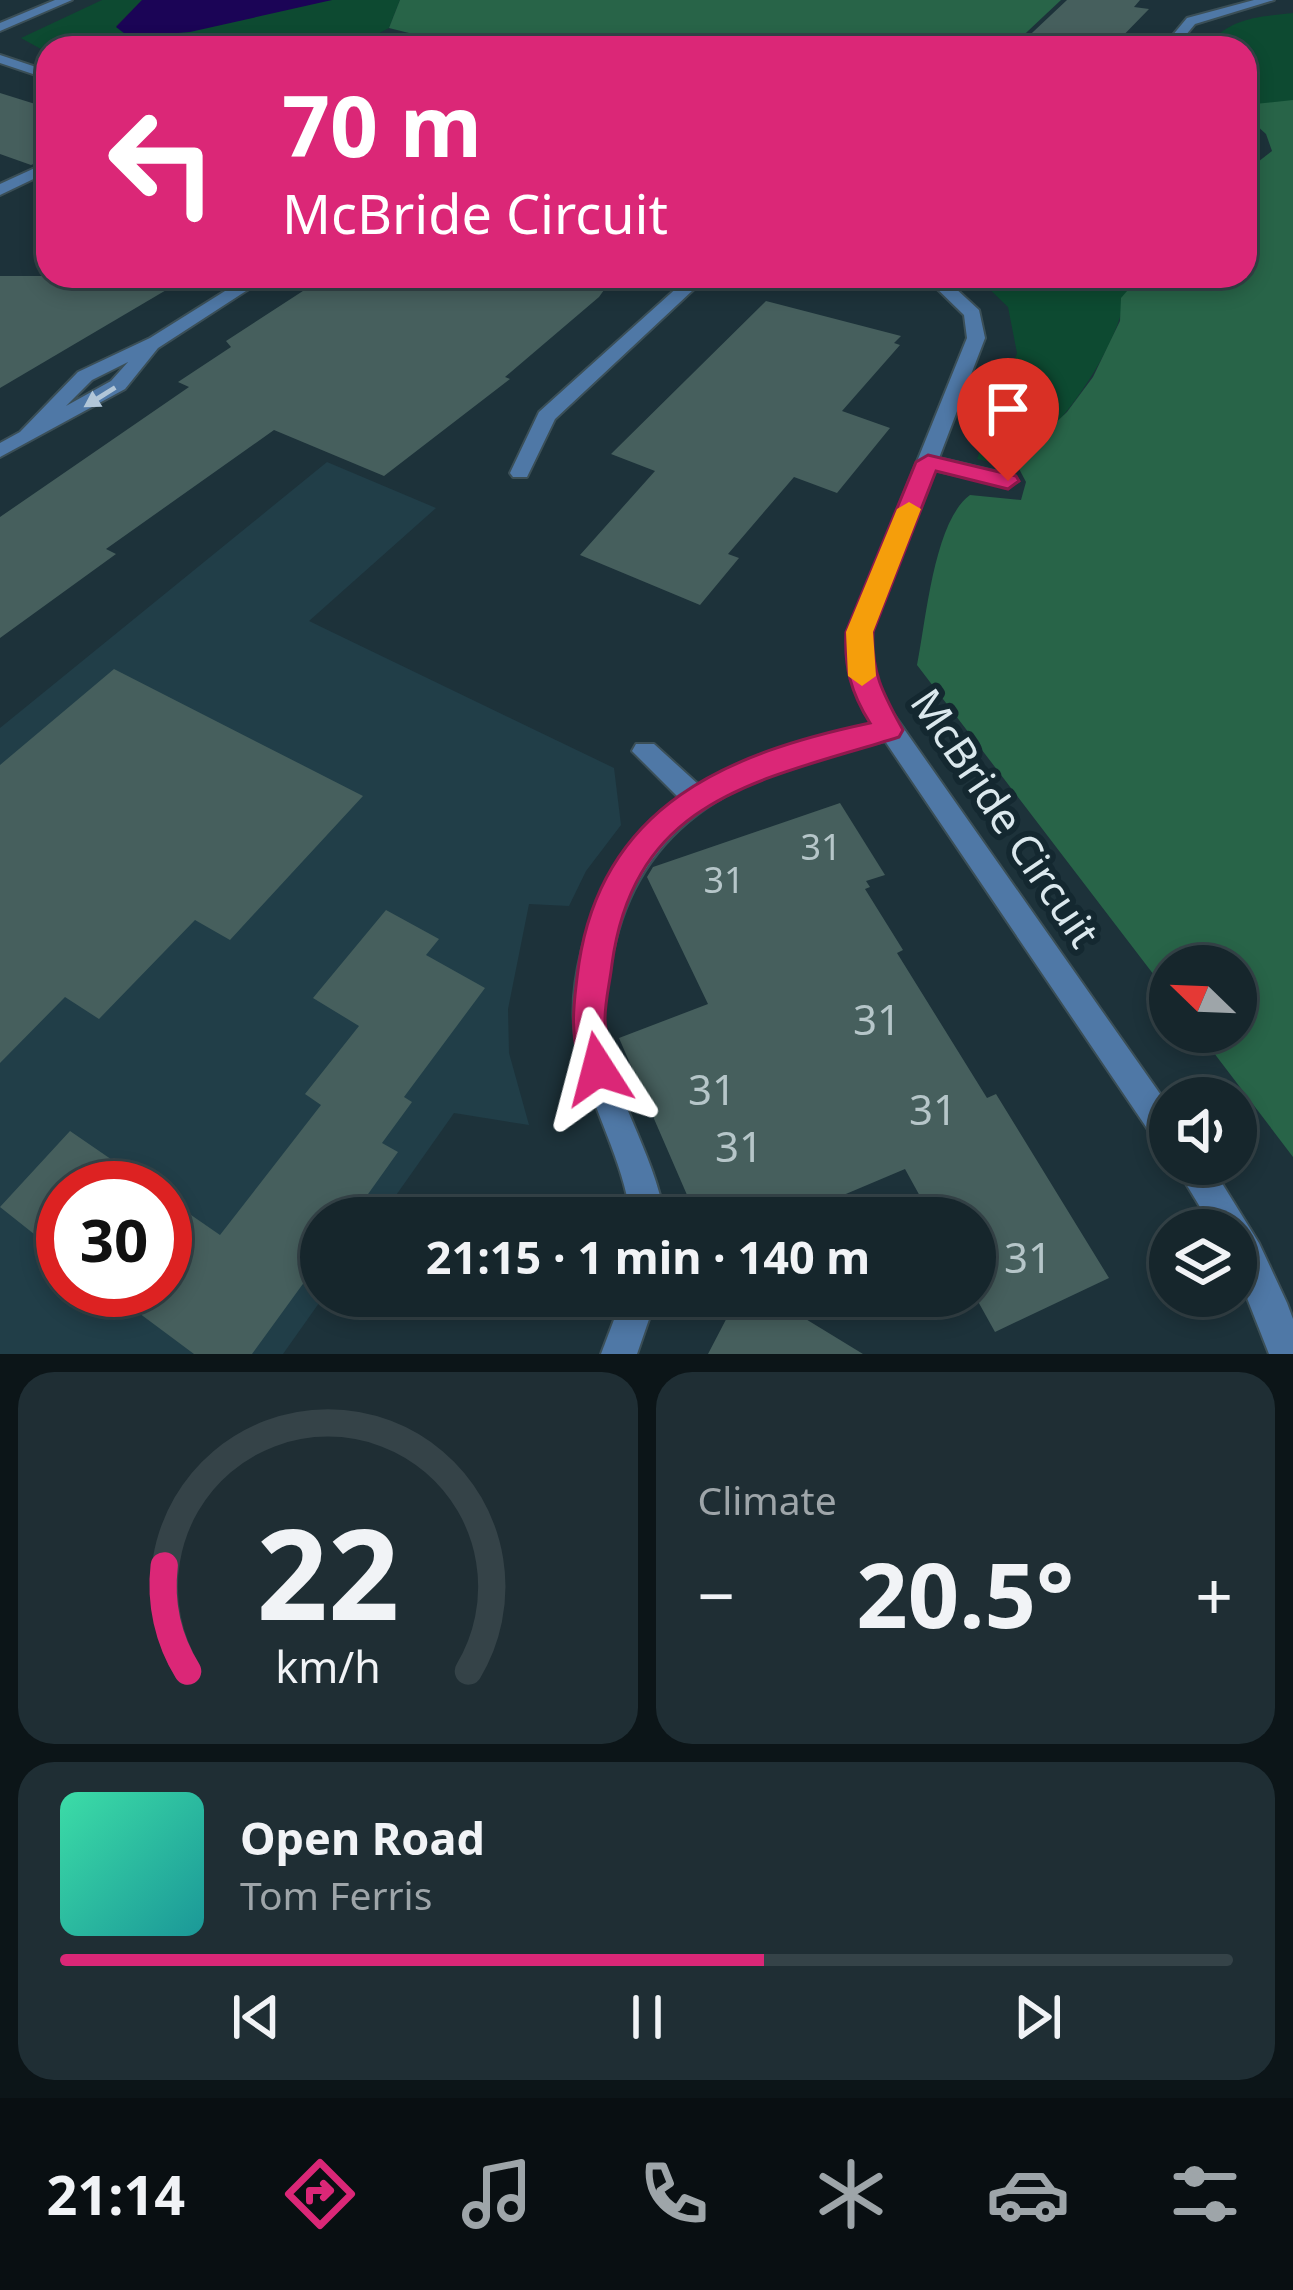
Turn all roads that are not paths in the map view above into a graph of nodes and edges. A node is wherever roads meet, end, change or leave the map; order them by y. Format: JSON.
{"nodes":[{"id":1,"x":66,"y":0,"type":"edge"},
{"id":2,"x":1268,"y":0,"type":"edge"},
{"id":3,"x":0,"y":27,"type":"edge"},
{"id":4,"x":1178,"y":36,"type":"edge"},
{"id":5,"x":0,"y":59,"type":"edge"},
{"id":6,"x":36,"y":71,"type":"edge"},
{"id":7,"x":36,"y":172,"type":"edge"},
{"id":8,"x":0,"y":190,"type":"edge"},
{"id":9,"x":242,"y":288,"type":"edge"},
{"id":10,"x":687,"y":288,"type":"edge"},
{"id":11,"x":945,"y":288,"type":"edge"},
{"id":12,"x":0,"y":451,"type":"edge"},
{"id":13,"x":928,"y":462,"type":"junction"},
{"id":14,"x":520,"y":472,"type":"dead end"},
{"id":15,"x":1008,"y":481,"type":"dead end"},
{"id":16,"x":889,"y":730,"type":"junction"},
{"id":17,"x":645,"y":751,"type":"dead end"},
{"id":18,"x":697,"y":798,"type":"junction"},
{"id":19,"x":1149,"y":1105,"type":"edge"},
{"id":20,"x":1205,"y":1185,"type":"edge"},
{"id":21,"x":646,"y":1197,"type":"edge"},
{"id":22,"x":632,"y":1317,"type":"edge"},
{"id":23,"x":619,"y":1354,"type":"edge"},
{"id":24,"x":1287,"y":1354,"type":"edge"}],
"edges":[{"from":1,"to":3,"type":"street"},
{"from":2,"to":4,"type":"street"},
{"from":5,"to":6,"type":"street"},
{"from":7,"to":8,"type":"street"},
{"from":9,"to":12,"type":"street"},
{"from":10,"to":14,"type":"street"},
{"from":11,"to":13,"type":"street","name":"McBride Circuit"},
{"from":13,"to":15,"type":"street"},
{"from":13,"to":16,"type":"street","name":"McBride Circuit"},
{"from":16,"to":18,"type":"street"},
{"from":16,"to":19,"type":"street","name":"McBride Circuit"},
{"from":17,"to":18,"type":"street"},
{"from":18,"to":21,"type":"street"},
{"from":20,"to":24,"type":"street"},
{"from":22,"to":23,"type":"street"}]}
